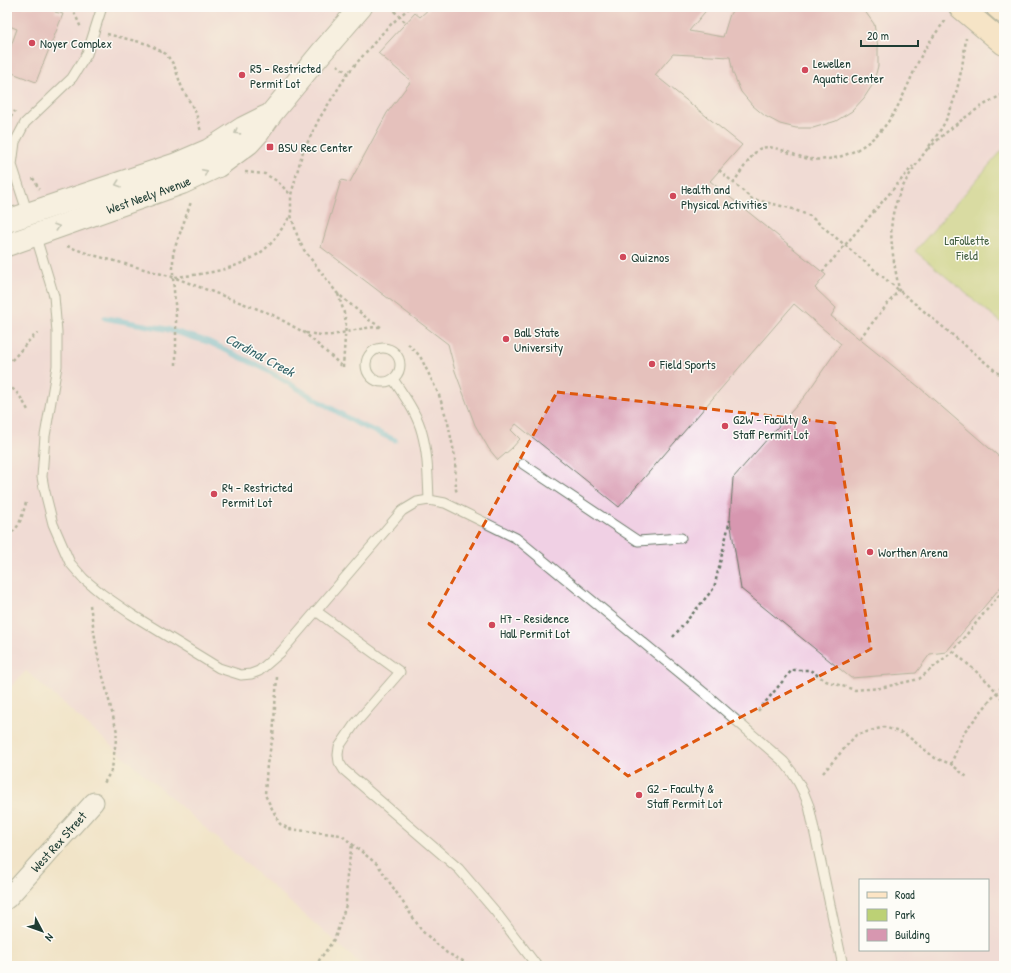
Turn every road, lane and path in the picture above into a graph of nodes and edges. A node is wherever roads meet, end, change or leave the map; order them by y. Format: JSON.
{"nodes":[{"id":1,"x":72,"y":7,"type":"edge"},
{"id":2,"x":102,"y":7,"type":"edge"},
{"id":3,"x":361,"y":7,"type":"edge"},
{"id":4,"x":390,"y":7,"type":"edge"},
{"id":5,"x":410,"y":7,"type":"edge"},
{"id":6,"x":997,"y":7,"type":"edge"},
{"id":7,"x":954,"y":13,"type":"edge"},
{"id":8,"x":1004,"y":13,"type":"edge"},
{"id":9,"x":400,"y":16,"type":"junction"},
{"id":10,"x":406,"y":23,"type":"dead end"},
{"id":11,"x":96,"y":30,"type":"junction"},
{"id":12,"x":966,"y":33,"type":"dead end"},
{"id":13,"x":110,"y":35,"type":"junction"},
{"id":14,"x":107,"y":41,"type":"dead end"},
{"id":15,"x":1004,"y":44,"type":"edge"},
{"id":16,"x":335,"y":63,"type":"dead end"},
{"id":17,"x":348,"y":73,"type":"junction"},
{"id":18,"x":1004,"y":94,"type":"edge"},
{"id":19,"x":18,"y":109,"type":"dead end"},
{"id":20,"x":7,"y":122,"type":"edge"},
{"id":21,"x":202,"y":138,"type":"dead end"},
{"id":22,"x":924,"y":154,"type":"junction"},
{"id":23,"x":240,"y":170,"type":"dead end"},
{"id":24,"x":719,"y":170,"type":"dead end"},
{"id":25,"x":30,"y":174,"type":"dead end"},
{"id":26,"x":733,"y":183,"type":"junction"},
{"id":27,"x":41,"y":193,"type":"dead end"},
{"id":28,"x":291,"y":195,"type":"junction"},
{"id":29,"x":193,"y":197,"type":"dead end"},
{"id":30,"x":291,"y":215,"type":"junction"},
{"id":31,"x":7,"y":222,"type":"edge"},
{"id":32,"x":31,"y":225,"type":"junction"},
{"id":33,"x":60,"y":244,"type":"dead end"},
{"id":34,"x":7,"y":245,"type":"edge"},
{"id":35,"x":846,"y":245,"type":"junction"},
{"id":36,"x":822,"y":272,"type":"dead end"},
{"id":37,"x":173,"y":277,"type":"junction"},
{"id":38,"x":899,"y":290,"type":"junction"},
{"id":39,"x":337,"y":294,"type":"junction"},
{"id":40,"x":345,"y":332,"type":"junction"},
{"id":41,"x":38,"y":333,"type":"dead end"},
{"id":42,"x":305,"y":333,"type":"junction"},
{"id":43,"x":860,"y":338,"type":"dead end"},
{"id":44,"x":408,"y":344,"type":"dead end"},
{"id":45,"x":7,"y":364,"type":"edge"},
{"id":46,"x":176,"y":365,"type":"dead end"},
{"id":47,"x":1004,"y":378,"type":"edge"},
{"id":48,"x":393,"y":379,"type":"dead end"},
{"id":49,"x":7,"y":385,"type":"edge"},
{"id":50,"x":30,"y":412,"type":"dead end"},
{"id":51,"x":523,"y":464,"type":"dead end"},
{"id":52,"x":458,"y":493,"type":"dead end"},
{"id":53,"x":429,"y":500,"type":"junction"},
{"id":54,"x":26,"y":503,"type":"dead end"},
{"id":55,"x":730,"y":520,"type":"dead end"},
{"id":56,"x":7,"y":535,"type":"edge"},
{"id":57,"x":681,"y":538,"type":"dead end"},
{"id":58,"x":1004,"y":589,"type":"edge"},
{"id":59,"x":90,"y":605,"type":"dead end"},
{"id":60,"x":316,"y":611,"type":"junction"},
{"id":61,"x":673,"y":637,"type":"dead end"},
{"id":62,"x":953,"y":651,"type":"junction"},
{"id":63,"x":277,"y":678,"type":"dead end"},
{"id":64,"x":1004,"y":684,"type":"edge"},
{"id":65,"x":996,"y":693,"type":"junction"},
{"id":66,"x":1004,"y":701,"type":"edge"},
{"id":67,"x":758,"y":711,"type":"dead end"},
{"id":68,"x":951,"y":764,"type":"junction"},
{"id":69,"x":823,"y":772,"type":"dead end"},
{"id":70,"x":967,"y":777,"type":"dead end"},
{"id":71,"x":94,"y":802,"type":"joint"},
{"id":72,"x":352,"y":845,"type":"junction"},
{"id":73,"x":7,"y":899,"type":"edge"},
{"id":74,"x":315,"y":966,"type":"edge"},
{"id":75,"x":473,"y":966,"type":"edge"},
{"id":76,"x":537,"y":966,"type":"edge"},
{"id":77,"x":843,"y":966,"type":"edge"}],
"edges":[{"from":1,"to":11,"type":"path"},
{"from":2,"to":11,"type":"lane"},
{"from":3,"to":32,"type":"street","name":"West Neely Avenue"},
{"from":4,"to":9,"type":"path"},
{"from":5,"to":9,"type":"path"},
{"from":6,"to":8,"type":"main road"},
{"from":7,"to":15,"type":"main road"},
{"from":7,"to":26,"type":"path"},
{"from":9,"to":10,"type":"path"},
{"from":9,"to":17,"type":"path"},
{"from":11,"to":13,"type":"path"},
{"from":11,"to":32,"type":"lane"},
{"from":12,"to":22,"type":"path"},
{"from":13,"to":14,"type":"path"},
{"from":13,"to":21,"type":"path"},
{"from":16,"to":17,"type":"path"},
{"from":17,"to":28,"type":"path"},
{"from":18,"to":22,"type":"path"},
{"from":19,"to":20,"type":"path"},
{"from":22,"to":35,"type":"path"},
{"from":22,"to":38,"type":"path"},
{"from":23,"to":28,"type":"path"},
{"from":24,"to":26,"type":"path"},
{"from":25,"to":27,"type":"path"},
{"from":26,"to":35,"type":"path"},
{"from":28,"to":30,"type":"path"},
{"from":29,"to":37,"type":"path"},
{"from":30,"to":37,"type":"path"},
{"from":30,"to":39,"type":"path"},
{"from":31,"to":32,"type":"street","name":"West Neely Avenue"},
{"from":32,"to":34,"type":"street","name":"West Neely Avenue"},
{"from":32,"to":60,"type":"lane"},
{"from":33,"to":37,"type":"path"},
{"from":35,"to":36,"type":"path"},
{"from":35,"to":38,"type":"path"},
{"from":37,"to":42,"type":"path"},
{"from":37,"to":46,"type":"path"},
{"from":38,"to":43,"type":"path"},
{"from":38,"to":47,"type":"path"},
{"from":39,"to":40,"type":"path"},
{"from":39,"to":40,"type":"path"},
{"from":40,"to":42,"type":"path"},
{"from":40,"to":42,"type":"path"},
{"from":41,"to":45,"type":"path"},
{"from":44,"to":52,"type":"path"},
{"from":48,"to":53,"type":"lane"},
{"from":49,"to":50,"type":"path"},
{"from":51,"to":57,"type":"lane"},
{"from":53,"to":60,"type":"lane"},
{"from":53,"to":77,"type":"lane"},
{"from":54,"to":56,"type":"path"},
{"from":55,"to":61,"type":"path"},
{"from":58,"to":62,"type":"path"},
{"from":59,"to":71,"type":"path"},
{"from":60,"to":76,"type":"lane"},
{"from":62,"to":65,"type":"path"},
{"from":62,"to":67,"type":"path"},
{"from":63,"to":72,"type":"path"},
{"from":64,"to":65,"type":"path"},
{"from":65,"to":66,"type":"path"},
{"from":65,"to":68,"type":"path"},
{"from":68,"to":69,"type":"path"},
{"from":68,"to":70,"type":"path"},
{"from":71,"to":73,"type":"street","name":"West Rex Street"},
{"from":72,"to":74,"type":"path"},
{"from":72,"to":75,"type":"path"}]}
